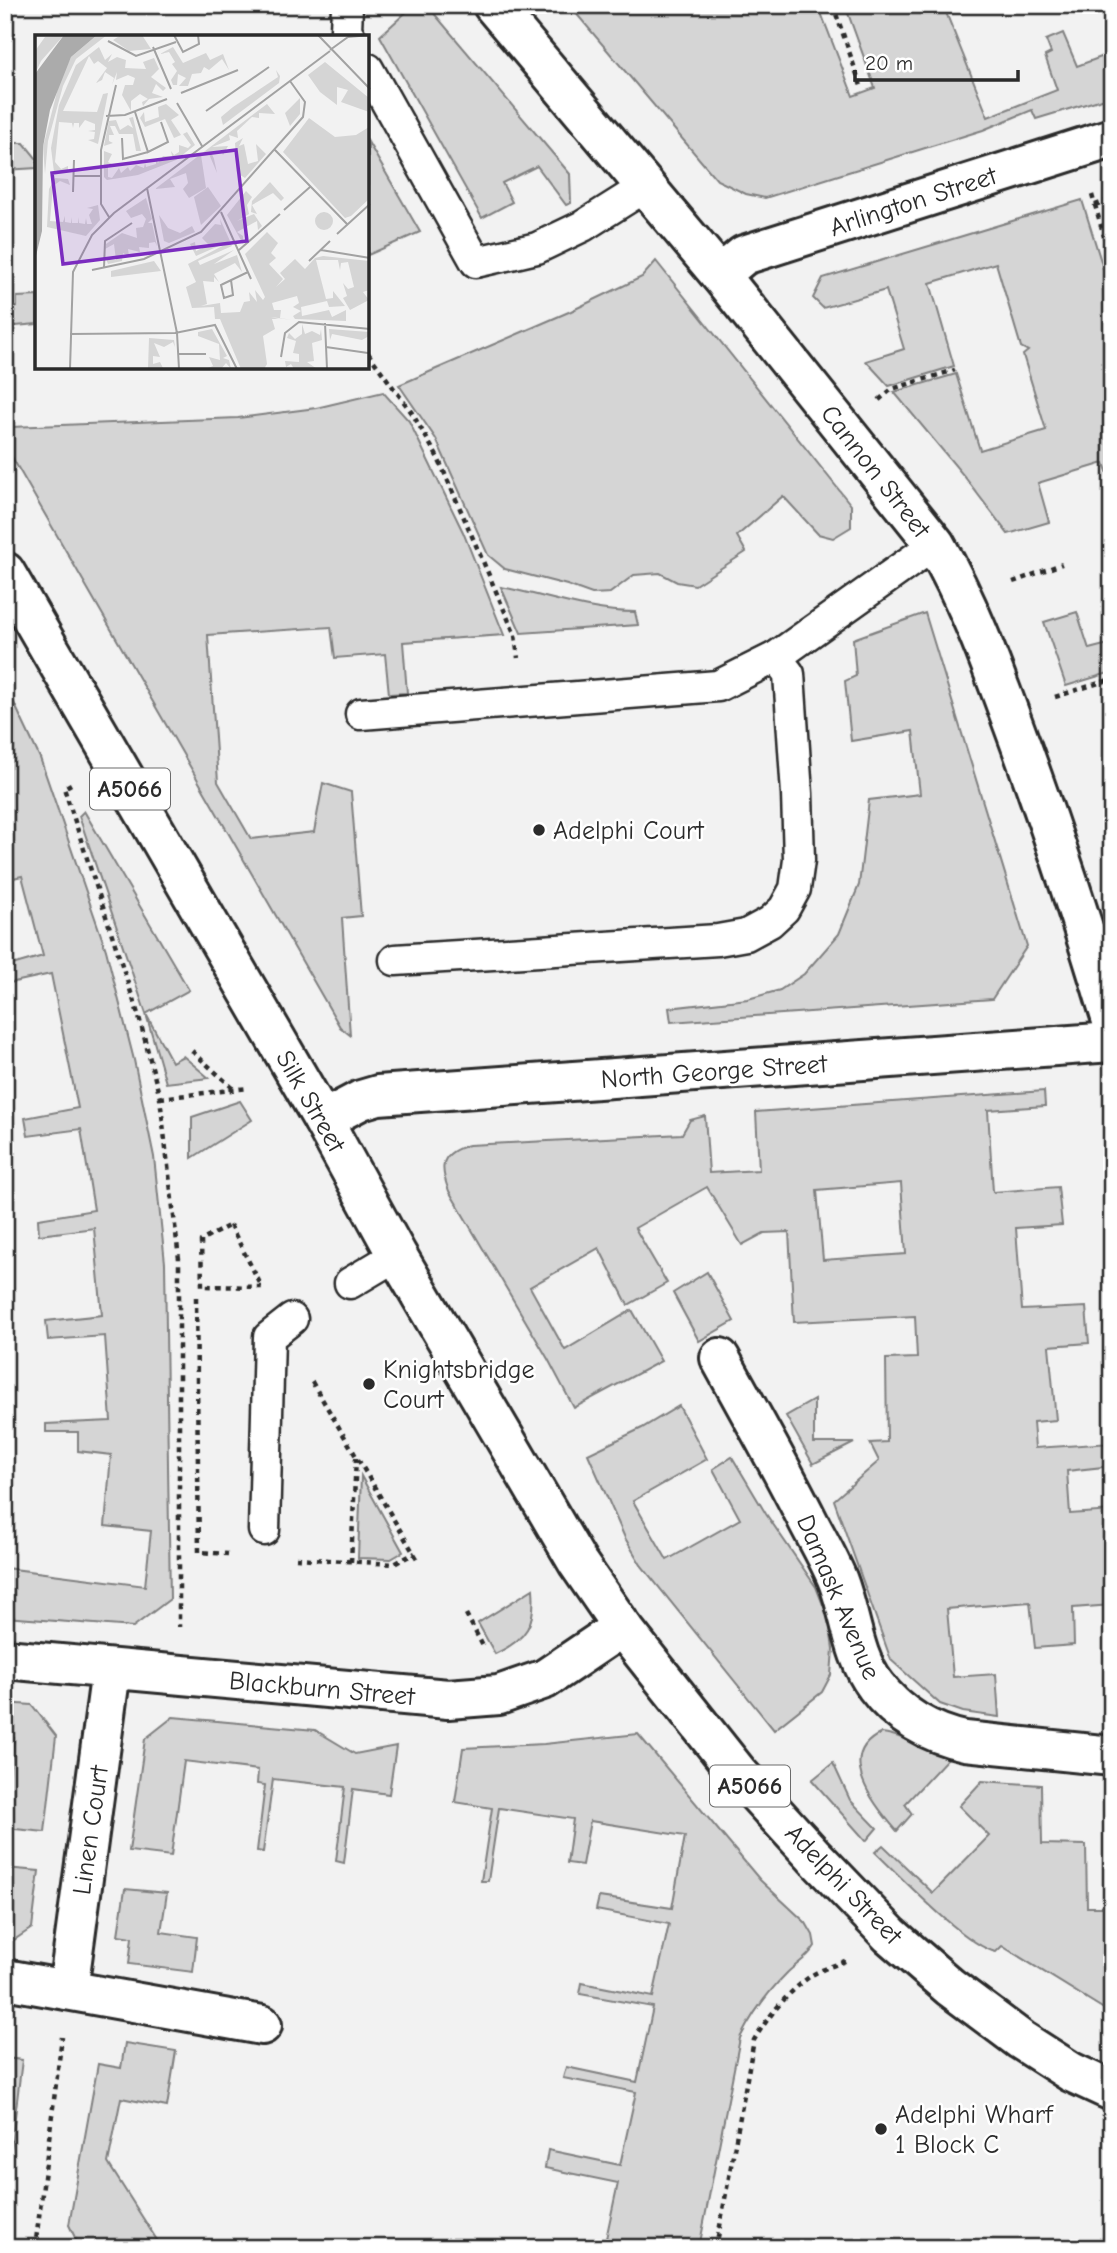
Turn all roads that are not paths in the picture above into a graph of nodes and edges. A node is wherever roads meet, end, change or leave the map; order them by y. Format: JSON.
{"nodes":[{"id":1,"x":348,"y":5,"type":"edge"},
{"id":2,"x":493,"y":5,"type":"edge"},
{"id":3,"x":349,"y":35,"type":"edge"},
{"id":4,"x":369,"y":71,"type":"edge"},
{"id":5,"x":1112,"y":138,"type":"edge"},
{"id":6,"x":645,"y":187,"type":"junction"},
{"id":7,"x":720,"y":275,"type":"junction"},
{"id":8,"x":934,"y":544,"type":"junction"},
{"id":9,"x":5,"y":572,"type":"edge"},
{"id":10,"x":776,"y":657,"type":"junction"},
{"id":11,"x":361,"y":714,"type":"dead end"},
{"id":12,"x":395,"y":960,"type":"dead end"},
{"id":13,"x":1112,"y":1021,"type":"edge"},
{"id":14,"x":1112,"y":1042,"type":"edge"},
{"id":15,"x":323,"y":1121,"type":"junction"},
{"id":16,"x":397,"y":1255,"type":"junction"},
{"id":17,"x":350,"y":1283,"type":"dead end"},
{"id":18,"x":292,"y":1319,"type":"dead end"},
{"id":19,"x":720,"y":1358,"type":"dead end"},
{"id":20,"x":264,"y":1530,"type":"dead end"},
{"id":21,"x":622,"y":1627,"type":"junction"},
{"id":22,"x":5,"y":1659,"type":"edge"},
{"id":23,"x":111,"y":1670,"type":"junction"},
{"id":24,"x":1112,"y":1756,"type":"edge"},
{"id":25,"x":5,"y":1979,"type":"edge"},
{"id":26,"x":68,"y":1990,"type":"junction"},
{"id":27,"x":261,"y":2025,"type":"dead end"},
{"id":28,"x":1112,"y":2091,"type":"edge"}],
"edges":[{"from":1,"to":3,"type":"lane"},
{"from":2,"to":6,"type":"street","name":"Cannon Street"},
{"from":4,"to":6,"type":"lane"},
{"from":5,"to":7,"type":"street","name":"Arlington Street"},
{"from":6,"to":7,"type":"street","name":"Cannon Street"},
{"from":7,"to":8,"type":"street","name":"Cannon Street"},
{"from":8,"to":10,"type":"lane"},
{"from":8,"to":13,"type":"street","name":"Cannon Street"},
{"from":9,"to":15,"type":"street","name":"Silk Street","number":"A5066"},
{"from":10,"to":11,"type":"lane"},
{"from":10,"to":12,"type":"lane"},
{"from":14,"to":15,"type":"street","name":"North George Street"},
{"from":15,"to":16,"type":"street","name":"Silk Street","number":"A5066"},
{"from":16,"to":17,"type":"lane"},
{"from":16,"to":21,"type":"street","name":"Silk Street","number":"A5066"},
{"from":18,"to":20,"type":"lane"},
{"from":19,"to":24,"type":"street","name":"Damask Avenue"},
{"from":21,"to":23,"type":"street","name":"Blackburn Street"},
{"from":21,"to":28,"type":"street","name":"Adelphi Street","number":"A5066"},
{"from":22,"to":23,"type":"street","name":"Blackburn Street"},
{"from":23,"to":26,"type":"street","name":"Linen Court"},
{"from":25,"to":26,"type":"street"},
{"from":26,"to":27,"type":"street"}]}
